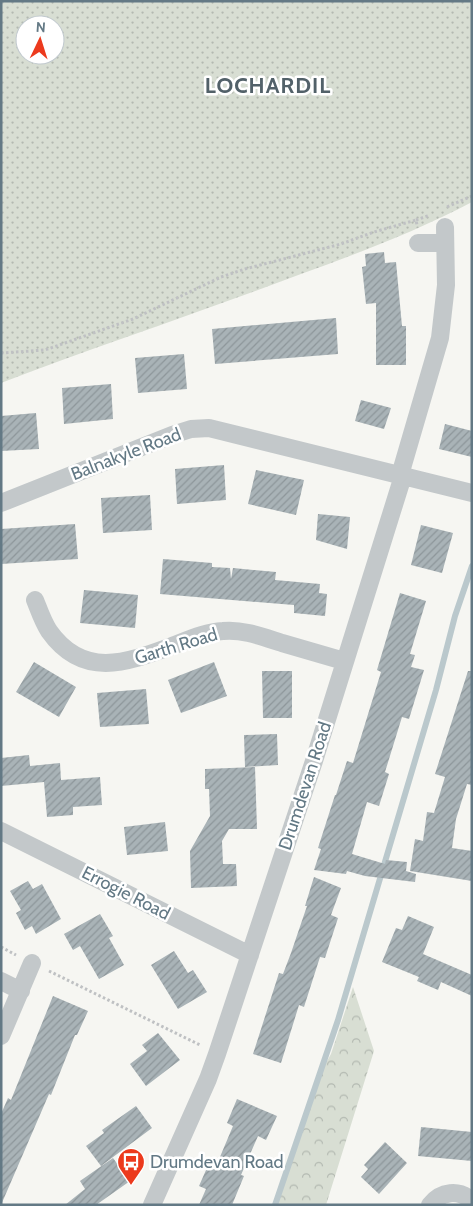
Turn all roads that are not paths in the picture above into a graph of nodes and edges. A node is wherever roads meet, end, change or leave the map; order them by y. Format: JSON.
{"nodes":[{"id":1,"x":418,"y":243,"type":"road end"},
{"id":2,"x":402,"y":475,"type":"junction"},
{"id":3,"x":472,"y":493,"type":"edge"},
{"id":4,"x":1,"y":503,"type":"edge"},
{"id":5,"x":35,"y":600,"type":"dead end"},
{"id":6,"x":344,"y":661,"type":"junction"},
{"id":7,"x":1,"y":831,"type":"edge"},
{"id":8,"x":250,"y":955,"type":"junction"},
{"id":9,"x":32,"y":963,"type":"road end"},
{"id":10,"x":1,"y":981,"type":"edge"},
{"id":11,"x":21,"y":991,"type":"junction"},
{"id":12,"x":1,"y":1036,"type":"edge"},
{"id":13,"x":472,"y":1201,"type":"edge"},
{"id":14,"x":152,"y":1205,"type":"edge"},
{"id":15,"x":430,"y":1205,"type":"edge"}],
"edges":[{"from":1,"to":2,"type":"street"},
{"from":2,"to":3,"type":"street","name":"Balnakyle Road"},
{"from":2,"to":4,"type":"street","name":"Balnakyle Road"},
{"from":2,"to":6,"type":"street","name":"Drumdevan Road"},
{"from":5,"to":6,"type":"street","name":"Garth Road"},
{"from":6,"to":8,"type":"street","name":"Drumdevan Road"},
{"from":7,"to":8,"type":"street","name":"Errogie Road"},
{"from":8,"to":14,"type":"street","name":"Drumdevan Road"},
{"from":9,"to":11,"type":"street"},
{"from":10,"to":11,"type":"street"},
{"from":11,"to":12,"type":"street"},
{"from":13,"to":15,"type":"street"}]}
